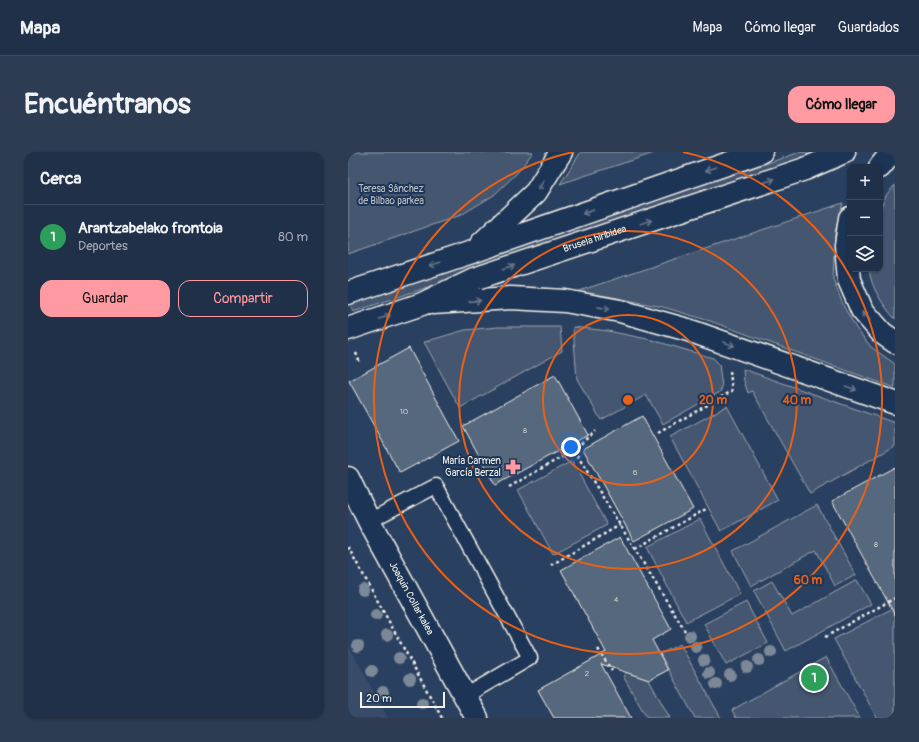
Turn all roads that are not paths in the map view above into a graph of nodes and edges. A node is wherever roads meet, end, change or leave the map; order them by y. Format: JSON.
{"nodes":[{"id":1,"x":561,"y":152,"type":"edge"},
{"id":2,"x":761,"y":152,"type":"edge"},
{"id":3,"x":844,"y":152,"type":"edge"},
{"id":4,"x":892,"y":152,"type":"edge"},
{"id":5,"x":882,"y":164,"type":"edge"},
{"id":6,"x":847,"y":236,"type":"edge"},
{"id":7,"x":472,"y":252,"type":"junction"},
{"id":8,"x":348,"y":293,"type":"edge"},
{"id":9,"x":422,"y":304,"type":"junction"},
{"id":10,"x":348,"y":330,"type":"edge"},
{"id":11,"x":895,"y":342,"type":"edge"},
{"id":12,"x":895,"y":403,"type":"edge"},
{"id":13,"x":348,"y":478,"type":"edge"},
{"id":14,"x":370,"y":521,"type":"junction"},
{"id":15,"x":465,"y":696,"type":"junction"},
{"id":16,"x":477,"y":718,"type":"edge"}],
"edges":[{"from":1,"to":7,"type":"main road","one_way":true},
{"from":2,"to":7,"type":"main road","one_way":true},
{"from":9,"to":3,"type":"main road","name":"Brusela hiribidea","one_way":true},
{"from":4,"to":5,"type":"main road"},
{"from":11,"to":6,"type":"main road","one_way":true},
{"from":7,"to":8,"type":"main road","one_way":true},
{"from":10,"to":9,"type":"main road","name":"Brusela hiribidea","one_way":true},
{"from":9,"to":12,"type":"main road","one_way":true},
{"from":13,"to":14,"type":"main road","name":"Joaquin Collar kalea"},
{"from":14,"to":15,"type":"main road","name":"Joaquin Collar kalea"},
{"from":14,"to":15,"type":"lane"},
{"from":15,"to":16,"type":"main road","name":"Joaquin Collar kalea"}]}
